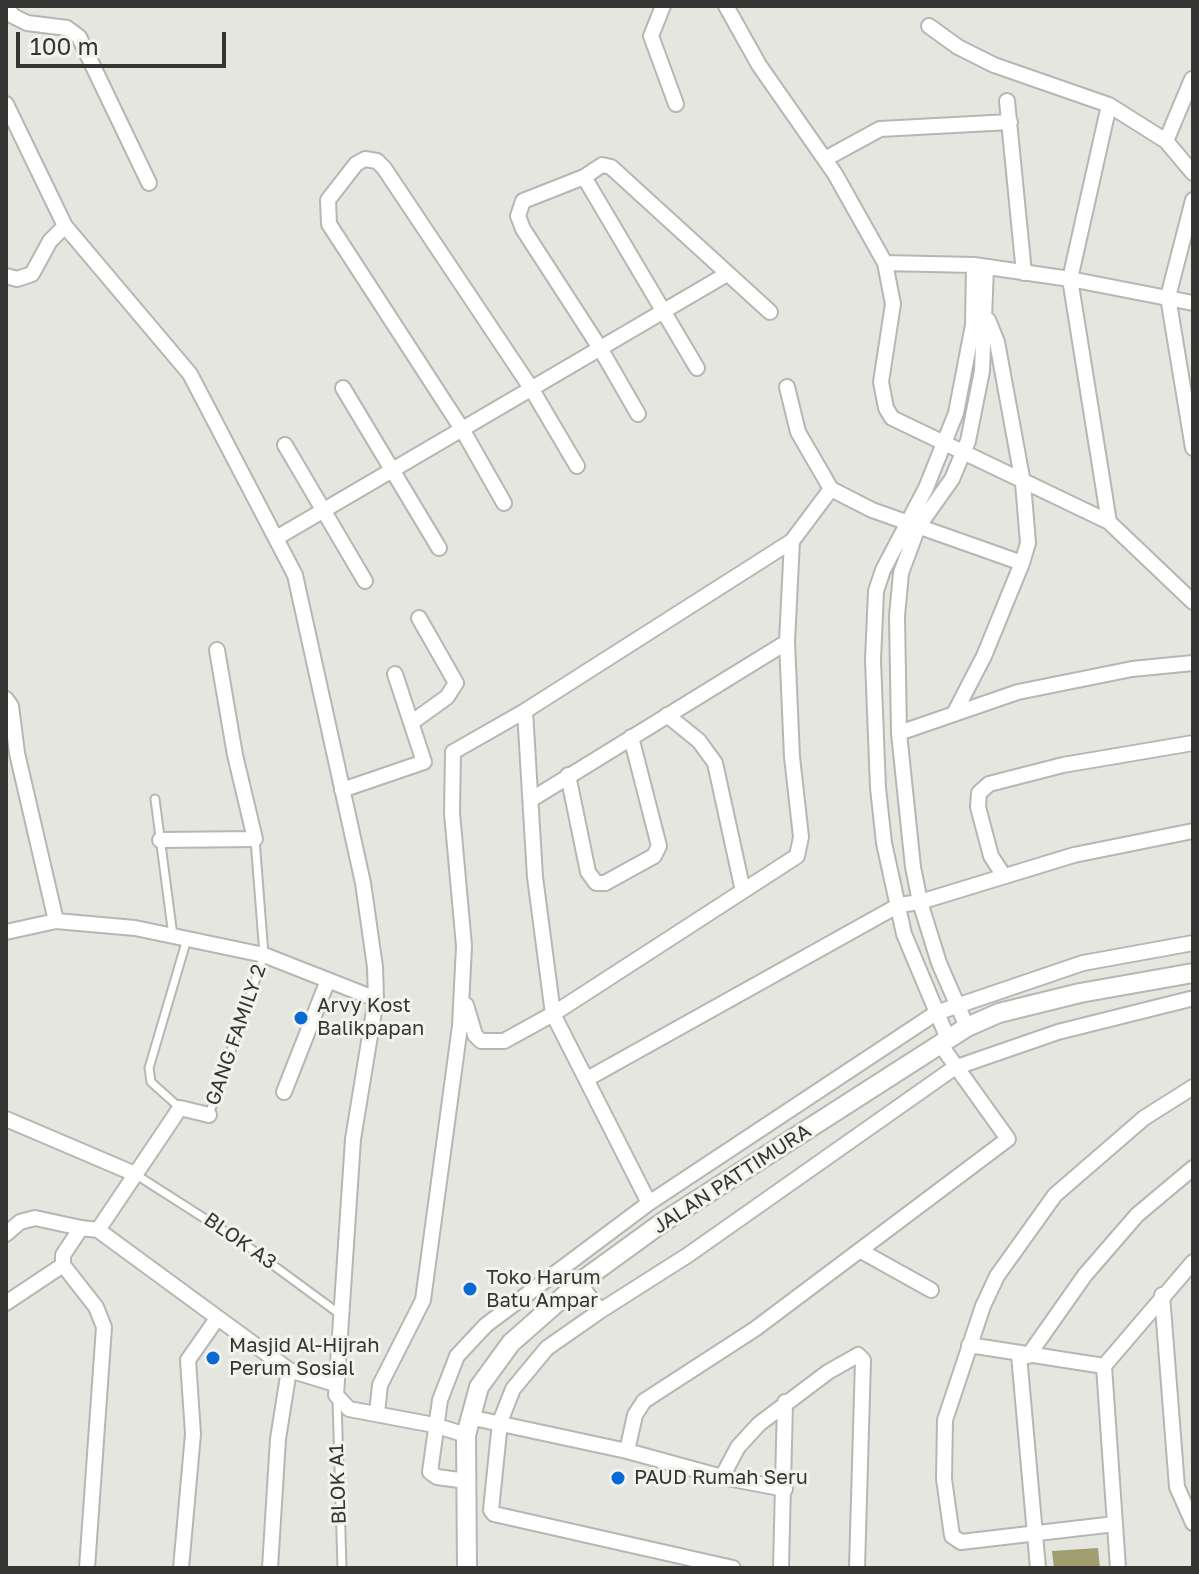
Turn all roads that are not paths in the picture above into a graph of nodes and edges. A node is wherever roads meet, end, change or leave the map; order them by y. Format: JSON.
{"nodes":[{"id":1,"x":663,"y":6,"type":"edge"},
{"id":2,"x":726,"y":6,"type":"edge"},
{"id":3,"x":6,"y":7,"type":"edge"},
{"id":4,"x":929,"y":26,"type":"dead end"},
{"id":5,"x":1192,"y":79,"type":"edge"},
{"id":6,"x":1007,"y":101,"type":"dead end"},
{"id":7,"x":6,"y":104,"type":"edge"},
{"id":8,"x":676,"y":104,"type":"dead end"},
{"id":9,"x":1109,"y":105,"type":"junction"},
{"id":10,"x":1010,"y":122,"type":"junction"},
{"id":11,"x":1166,"y":141,"type":"junction"},
{"id":12,"x":825,"y":159,"type":"junction"},
{"id":13,"x":1193,"y":173,"type":"edge"},
{"id":14,"x":584,"y":177,"type":"junction"},
{"id":15,"x":149,"y":183,"type":"dead end"},
{"id":16,"x":1193,"y":200,"type":"edge"},
{"id":17,"x":65,"y":226,"type":"junction"},
{"id":18,"x":885,"y":263,"type":"junction"},
{"id":19,"x":980,"y":266,"type":"junction"},
{"id":20,"x":1024,"y":273,"type":"junction"},
{"id":21,"x":727,"y":274,"type":"junction"},
{"id":22,"x":6,"y":276,"type":"edge"},
{"id":23,"x":1070,"y":279,"type":"junction"},
{"id":24,"x":1168,"y":297,"type":"junction"},
{"id":25,"x":974,"y":301,"type":"junction"},
{"id":26,"x":1193,"y":303,"type":"edge"},
{"id":27,"x":665,"y":310,"type":"junction"},
{"id":28,"x":770,"y":312,"type":"dead end"},
{"id":29,"x":986,"y":316,"type":"junction"},
{"id":30,"x":600,"y":348,"type":"junction"},
{"id":31,"x":697,"y":368,"type":"dead end"},
{"id":32,"x":787,"y":387,"type":"dead end"},
{"id":33,"x":343,"y":388,"type":"dead end"},
{"id":34,"x":531,"y":388,"type":"junction"},
{"id":35,"x":638,"y":414,"type":"dead end"},
{"id":36,"x":462,"y":429,"type":"junction"},
{"id":37,"x":285,"y":445,"type":"dead end"},
{"id":38,"x":944,"y":445,"type":"junction"},
{"id":39,"x":1193,"y":448,"type":"edge"},
{"id":40,"x":963,"y":455,"type":"junction"},
{"id":41,"x":577,"y":466,"type":"dead end"},
{"id":42,"x":394,"y":469,"type":"junction"},
{"id":43,"x":1023,"y":483,"type":"junction"},
{"id":44,"x":831,"y":489,"type":"junction"},
{"id":45,"x":504,"y":503,"type":"dead end"},
{"id":46,"x":325,"y":510,"type":"junction"},
{"id":47,"x":1109,"y":522,"type":"junction"},
{"id":48,"x":911,"y":525,"type":"junction"},
{"id":49,"x":278,"y":537,"type":"junction"},
{"id":50,"x":792,"y":541,"type":"junction"},
{"id":51,"x":439,"y":548,"type":"dead end"},
{"id":52,"x":1022,"y":563,"type":"junction"},
{"id":53,"x":365,"y":581,"type":"dead end"},
{"id":54,"x":1193,"y":602,"type":"edge"},
{"id":55,"x":419,"y":618,"type":"dead end"},
{"id":56,"x":787,"y":642,"type":"junction"},
{"id":57,"x":217,"y":650,"type":"dead end"},
{"id":58,"x":1193,"y":663,"type":"edge"},
{"id":59,"x":395,"y":674,"type":"dead end"},
{"id":60,"x":6,"y":699,"type":"edge"},
{"id":61,"x":525,"y":711,"type":"junction"},
{"id":62,"x":955,"y":712,"type":"junction"},
{"id":63,"x":667,"y":715,"type":"junction"},
{"id":64,"x":411,"y":723,"type":"junction"},
{"id":65,"x":899,"y":733,"type":"junction"},
{"id":66,"x":631,"y":737,"type":"junction"},
{"id":67,"x":1193,"y":743,"type":"edge"},
{"id":68,"x":12,"y":754,"type":"edge"},
{"id":69,"x":568,"y":775,"type":"junction"},
{"id":70,"x":342,"y":790,"type":"junction"},
{"id":71,"x":155,"y":799,"type":"dead end"},
{"id":72,"x":532,"y":799,"type":"junction"},
{"id":73,"x":1193,"y":831,"type":"edge"},
{"id":74,"x":255,"y":839,"type":"junction"},
{"id":75,"x":160,"y":840,"type":"junction"},
{"id":76,"x":1004,"y":876,"type":"junction"},
{"id":77,"x":743,"y":891,"type":"junction"},
{"id":78,"x":920,"y":902,"type":"junction"},
{"id":79,"x":899,"y":905,"type":"junction"},
{"id":80,"x":56,"y":921,"type":"junction"},
{"id":81,"x":6,"y":932,"type":"edge"},
{"id":82,"x":181,"y":938,"type":"junction"},
{"id":83,"x":1193,"y":943,"type":"edge"},
{"id":84,"x":264,"y":955,"type":"junction"},
{"id":85,"x":1193,"y":973,"type":"edge"},
{"id":86,"x":328,"y":980,"type":"junction"},
{"id":87,"x":463,"y":987,"type":"junction"},
{"id":88,"x":376,"y":999,"type":"junction"},
{"id":89,"x":1190,"y":999,"type":"dead end"},
{"id":90,"x":955,"y":1004,"type":"junction"},
{"id":91,"x":936,"y":1013,"type":"junction"},
{"id":92,"x":553,"y":1014,"type":"junction"},
{"id":93,"x":967,"y":1027,"type":"junction"},
{"id":94,"x":944,"y":1041,"type":"junction"},
{"id":95,"x":954,"y":1068,"type":"junction"},
{"id":96,"x":587,"y":1079,"type":"junction"},
{"id":97,"x":1193,"y":1087,"type":"edge"},
{"id":98,"x":284,"y":1092,"type":"dead end"},
{"id":99,"x":180,"y":1108,"type":"junction"},
{"id":100,"x":209,"y":1115,"type":"joint"},
{"id":101,"x":6,"y":1119,"type":"edge"},
{"id":102,"x":1193,"y":1168,"type":"edge"},
{"id":103,"x":135,"y":1174,"type":"junction"},
{"id":104,"x":649,"y":1203,"type":"junction"},
{"id":105,"x":81,"y":1228,"type":"junction"},
{"id":106,"x":98,"y":1230,"type":"junction"},
{"id":107,"x":6,"y":1234,"type":"edge"},
{"id":108,"x":861,"y":1251,"type":"junction"},
{"id":109,"x":1193,"y":1262,"type":"edge"},
{"id":110,"x":63,"y":1265,"type":"junction"},
{"id":111,"x":579,"y":1283,"type":"junction"},
{"id":112,"x":931,"y":1290,"type":"dead end"},
{"id":113,"x":1162,"y":1295,"type":"junction"},
{"id":114,"x":6,"y":1303,"type":"edge"},
{"id":115,"x":600,"y":1311,"type":"junction"},
{"id":116,"x":501,"y":1313,"type":"junction"},
{"id":117,"x":341,"y":1315,"type":"junction"},
{"id":118,"x":216,"y":1320,"type":"junction"},
{"id":119,"x":521,"y":1333,"type":"junction"},
{"id":120,"x":969,"y":1345,"type":"junction"},
{"id":121,"x":1024,"y":1355,"type":"junction"},
{"id":122,"x":1104,"y":1366,"type":"junction"},
{"id":123,"x":289,"y":1370,"type":"junction"},
{"id":124,"x":336,"y":1391,"type":"junction"},
{"id":125,"x":785,"y":1402,"type":"junction"},
{"id":126,"x":377,"y":1413,"type":"junction"},
{"id":127,"x":500,"y":1422,"type":"junction"},
{"id":128,"x":434,"y":1425,"type":"junction"},
{"id":129,"x":468,"y":1426,"type":"junction"},
{"id":130,"x":627,"y":1451,"type":"junction"},
{"id":131,"x":722,"y":1477,"type":"junction"},
{"id":132,"x":467,"y":1481,"type":"junction"},
{"id":133,"x":785,"y":1489,"type":"junction"},
{"id":134,"x":1193,"y":1523,"type":"edge"},
{"id":135,"x":1115,"y":1524,"type":"junction"},
{"id":136,"x":1035,"y":1535,"type":"junction"},
{"id":137,"x":87,"y":1568,"type":"edge"},
{"id":138,"x":181,"y":1568,"type":"edge"},
{"id":139,"x":270,"y":1568,"type":"edge"},
{"id":140,"x":342,"y":1568,"type":"edge"},
{"id":141,"x":467,"y":1568,"type":"edge"},
{"id":142,"x":733,"y":1568,"type":"edge"},
{"id":143,"x":781,"y":1568,"type":"edge"},
{"id":144,"x":857,"y":1568,"type":"edge"},
{"id":145,"x":1038,"y":1568,"type":"edge"},
{"id":146,"x":1118,"y":1568,"type":"edge"}],
"edges":[{"from":1,"to":8,"type":"street"},
{"from":2,"to":12,"type":"street"},
{"from":3,"to":15,"type":"street"},
{"from":4,"to":9,"type":"street"},
{"from":5,"to":11,"type":"street"},
{"from":6,"to":10,"type":"street"},
{"from":7,"to":17,"type":"street"},
{"from":9,"to":11,"type":"street"},
{"from":9,"to":23,"type":"street"},
{"from":10,"to":12,"type":"street"},
{"from":10,"to":20,"type":"street"},
{"from":11,"to":13,"type":"street"},
{"from":12,"to":18,"type":"street"},
{"from":14,"to":21,"type":"street"},
{"from":14,"to":27,"type":"street"},
{"from":14,"to":30,"type":"street"},
{"from":16,"to":24,"type":"street"},
{"from":17,"to":22,"type":"street"},
{"from":17,"to":49,"type":"street"},
{"from":18,"to":19,"type":"street"},
{"from":18,"to":38,"type":"street"},
{"from":19,"to":20,"type":"street"},
{"from":19,"to":25,"type":"street"},
{"from":19,"to":29,"type":"street"},
{"from":20,"to":23,"type":"street"},
{"from":21,"to":27,"type":"street"},
{"from":21,"to":28,"type":"street"},
{"from":23,"to":24,"type":"street"},
{"from":23,"to":47,"type":"street"},
{"from":24,"to":26,"type":"street"},
{"from":24,"to":39,"type":"street"},
{"from":25,"to":29,"type":"street"},
{"from":25,"to":38,"type":"street"},
{"from":27,"to":30,"type":"street"},
{"from":27,"to":31,"type":"street"},
{"from":29,"to":40,"type":"street"},
{"from":29,"to":43,"type":"street"},
{"from":30,"to":34,"type":"street"},
{"from":30,"to":35,"type":"street"},
{"from":32,"to":44,"type":"street"},
{"from":33,"to":42,"type":"street"},
{"from":34,"to":36,"type":"street"},
{"from":34,"to":36,"type":"street"},
{"from":34,"to":41,"type":"street"},
{"from":36,"to":42,"type":"street"},
{"from":36,"to":45,"type":"street"},
{"from":37,"to":46,"type":"street"},
{"from":38,"to":40,"type":"street"},
{"from":38,"to":48,"type":"street"},
{"from":40,"to":43,"type":"street"},
{"from":40,"to":48,"type":"street"},
{"from":42,"to":46,"type":"street"},
{"from":42,"to":51,"type":"street"},
{"from":43,"to":47,"type":"street"},
{"from":43,"to":52,"type":"street"},
{"from":44,"to":48,"type":"street"},
{"from":44,"to":50,"type":"street"},
{"from":46,"to":49,"type":"street"},
{"from":46,"to":53,"type":"street"},
{"from":47,"to":54,"type":"street"},
{"from":48,"to":52,"type":"street"},
{"from":48,"to":65,"type":"street"},
{"from":48,"to":79,"type":"street"},
{"from":49,"to":70,"type":"street"},
{"from":50,"to":56,"type":"street"},
{"from":50,"to":61,"type":"street"},
{"from":52,"to":62,"type":"street"},
{"from":55,"to":64,"type":"street"},
{"from":56,"to":63,"type":"street"},
{"from":56,"to":77,"type":"street"},
{"from":57,"to":74,"type":"street"},
{"from":58,"to":62,"type":"street"},
{"from":59,"to":64,"type":"street"},
{"from":60,"to":68,"type":"street"},
{"from":61,"to":72,"type":"street"},
{"from":61,"to":87,"type":"street"},
{"from":62,"to":65,"type":"street"},
{"from":63,"to":66,"type":"street"},
{"from":63,"to":77,"type":"street"},
{"from":64,"to":70,"type":"street"},
{"from":65,"to":78,"type":"street"},
{"from":66,"to":69,"type":"street"},
{"from":66,"to":69,"type":"street"},
{"from":67,"to":76,"type":"street"},
{"from":68,"to":80,"type":"street"},
{"from":69,"to":72,"type":"street"},
{"from":70,"to":88,"type":"street"},
{"from":71,"to":75,"type":"lane"},
{"from":72,"to":92,"type":"street"},
{"from":73,"to":76,"type":"street"},
{"from":74,"to":75,"type":"street"},
{"from":74,"to":84,"type":"lane"},
{"from":75,"to":82,"type":"lane"},
{"from":76,"to":78,"type":"street"},
{"from":77,"to":92,"type":"street"},
{"from":78,"to":79,"type":"street"},
{"from":78,"to":90,"type":"street"},
{"from":79,"to":91,"type":"street"},
{"from":79,"to":96,"type":"street"},
{"from":80,"to":81,"type":"street"},
{"from":80,"to":82,"type":"street"},
{"from":82,"to":84,"type":"street"},
{"from":82,"to":99,"type":"lane"},
{"from":83,"to":90,"type":"street"},
{"from":84,"to":86,"type":"street"},
{"from":84,"to":100,"type":"lane","name":"GANG FAMILY 2"},
{"from":85,"to":93,"type":"street","name":"JALAN PATTIMURA"},
{"from":86,"to":88,"type":"street"},
{"from":86,"to":98,"type":"street"},
{"from":87,"to":92,"type":"street"},
{"from":87,"to":126,"type":"street"},
{"from":88,"to":117,"type":"street"},
{"from":89,"to":95,"type":"street"},
{"from":90,"to":91,"type":"street"},
{"from":90,"to":93,"type":"street"},
{"from":91,"to":94,"type":"street"},
{"from":91,"to":104,"type":"street"},
{"from":92,"to":96,"type":"street"},
{"from":93,"to":94,"type":"street","name":"JALAN PATTIMURA"},
{"from":94,"to":95,"type":"street"},
{"from":94,"to":111,"type":"street","name":"JALAN PATTIMURA"},
{"from":95,"to":108,"type":"street"},
{"from":95,"to":115,"type":"street"},
{"from":96,"to":104,"type":"street"},
{"from":97,"to":120,"type":"street"},
{"from":99,"to":100,"type":"street"},
{"from":99,"to":103,"type":"street"},
{"from":101,"to":103,"type":"street"},
{"from":102,"to":121,"type":"street"},
{"from":103,"to":106,"type":"street"},
{"from":103,"to":117,"type":"lane","name":"BLOK A3"},
{"from":104,"to":116,"type":"street"},
{"from":105,"to":106,"type":"street"},
{"from":105,"to":107,"type":"street"},
{"from":105,"to":110,"type":"street"},
{"from":106,"to":118,"type":"street"},
{"from":108,"to":112,"type":"street"},
{"from":108,"to":130,"type":"street"},
{"from":109,"to":113,"type":"street"},
{"from":110,"to":114,"type":"street"},
{"from":110,"to":137,"type":"street"},
{"from":111,"to":115,"type":"street"},
{"from":111,"to":119,"type":"street","name":"JALAN PATTIMURA"},
{"from":113,"to":122,"type":"street"},
{"from":113,"to":134,"type":"street"},
{"from":115,"to":127,"type":"street"},
{"from":116,"to":119,"type":"street"},
{"from":116,"to":128,"type":"street"},
{"from":117,"to":124,"type":"street"},
{"from":118,"to":123,"type":"street"},
{"from":118,"to":138,"type":"street"},
{"from":119,"to":129,"type":"street","name":"JALAN PATTIMURA"},
{"from":120,"to":121,"type":"street"},
{"from":120,"to":136,"type":"street"},
{"from":121,"to":122,"type":"street"},
{"from":121,"to":136,"type":"street"},
{"from":122,"to":135,"type":"street"},
{"from":123,"to":124,"type":"street"},
{"from":123,"to":139,"type":"street"},
{"from":124,"to":126,"type":"street"},
{"from":124,"to":140,"type":"lane","name":"BLOK A1"},
{"from":125,"to":131,"type":"street"},
{"from":125,"to":133,"type":"street"},
{"from":125,"to":144,"type":"street"},
{"from":126,"to":128,"type":"street"},
{"from":127,"to":129,"type":"street"},
{"from":127,"to":130,"type":"street"},
{"from":127,"to":142,"type":"street"},
{"from":128,"to":129,"type":"street"},
{"from":128,"to":132,"type":"street"},
{"from":129,"to":132,"type":"street","name":"JALAN PATTIMURA"},
{"from":130,"to":131,"type":"street"},
{"from":131,"to":133,"type":"street"},
{"from":132,"to":141,"type":"street","name":"JALAN PATTIMURA"},
{"from":133,"to":143,"type":"street"},
{"from":135,"to":136,"type":"street"},
{"from":135,"to":146,"type":"street"},
{"from":136,"to":145,"type":"street"}]}
